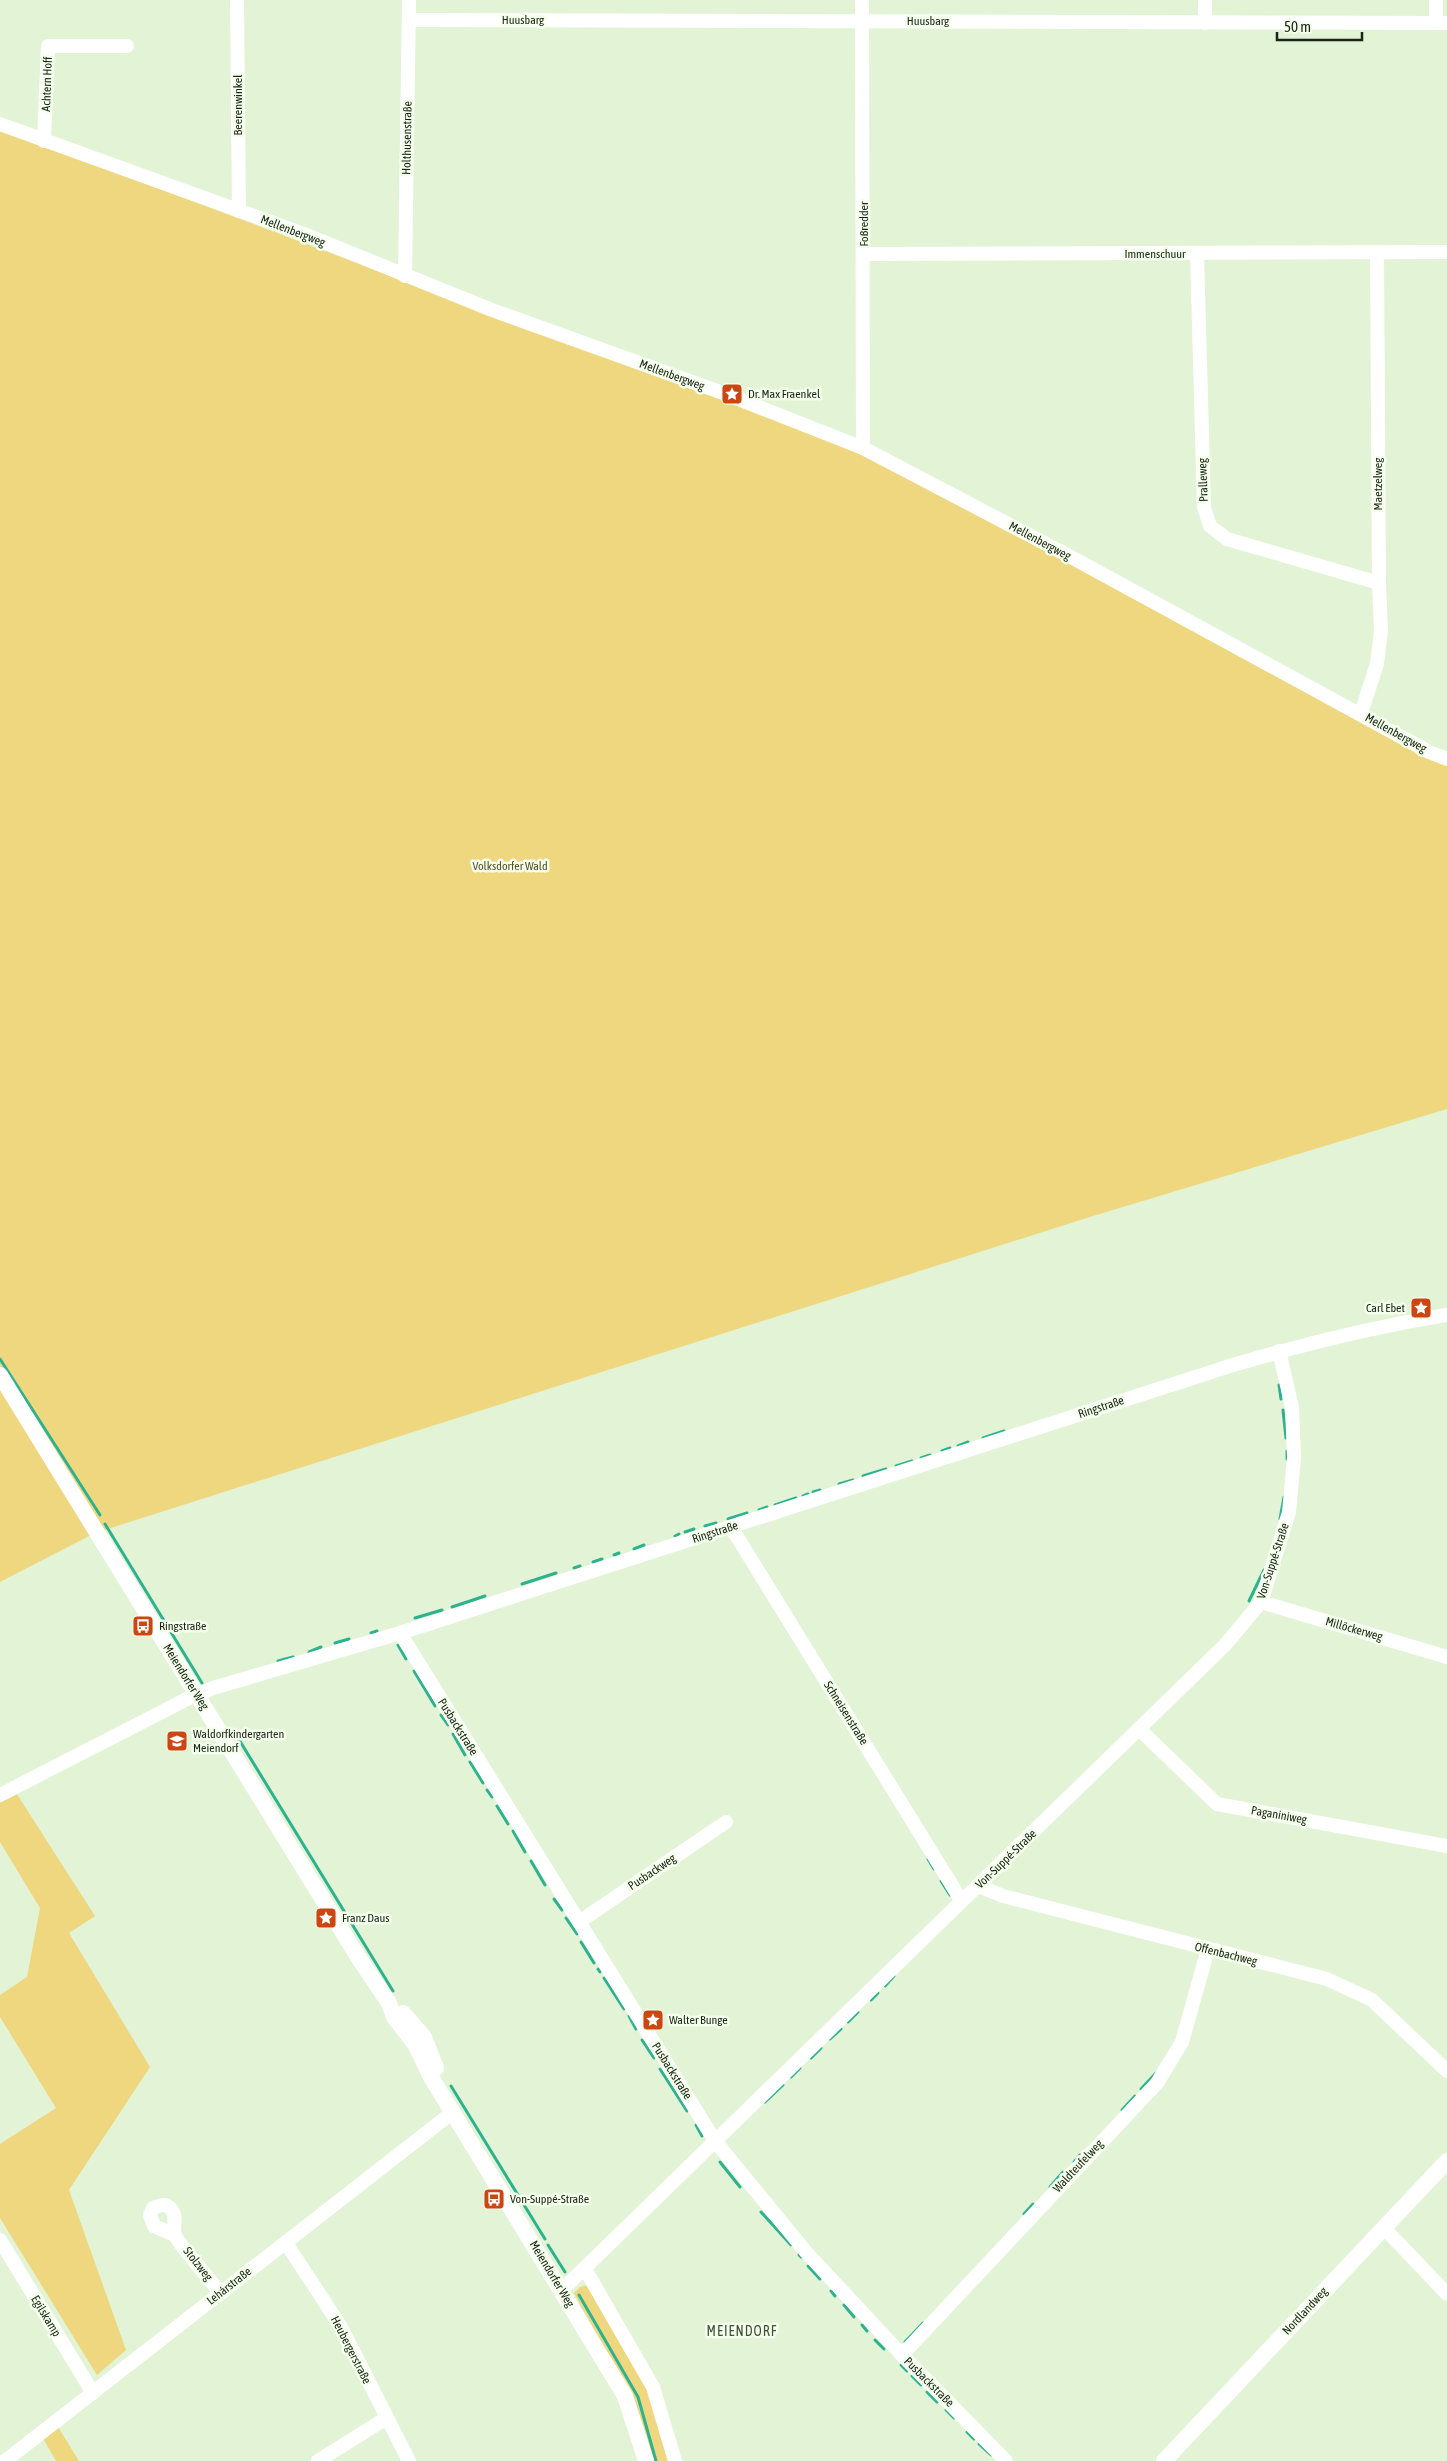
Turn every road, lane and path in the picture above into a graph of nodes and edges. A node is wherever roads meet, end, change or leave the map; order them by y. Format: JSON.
{"nodes":[{"id":1,"x":237,"y":0,"type":"edge"},
{"id":2,"x":409,"y":0,"type":"edge"},
{"id":3,"x":862,"y":0,"type":"edge"},
{"id":4,"x":1205,"y":0,"type":"edge"},
{"id":5,"x":1436,"y":0,"type":"edge"},
{"id":6,"x":409,"y":20,"type":"junction"},
{"id":7,"x":862,"y":20,"type":"junction"},
{"id":8,"x":1205,"y":23,"type":"junction"},
{"id":9,"x":1441,"y":23,"type":"edge"},
{"id":10,"x":127,"y":46,"type":"dead end"},
{"id":11,"x":0,"y":124,"type":"edge"},
{"id":12,"x":44,"y":141,"type":"junction"},
{"id":13,"x":239,"y":211,"type":"junction"},
{"id":14,"x":1447,"y":252,"type":"edge"},
{"id":15,"x":1377,"y":253,"type":"junction"},
{"id":16,"x":864,"y":254,"type":"junction"},
{"id":17,"x":1197,"y":254,"type":"junction"},
{"id":18,"x":405,"y":276,"type":"junction"},
{"id":19,"x":863,"y":448,"type":"junction"},
{"id":20,"x":1379,"y":583,"type":"junction"},
{"id":21,"x":1361,"y":713,"type":"junction"},
{"id":22,"x":1447,"y":759,"type":"edge"},
{"id":23,"x":1447,"y":1315,"type":"edge"},
{"id":24,"x":1279,"y":1351,"type":"junction"},
{"id":25,"x":0,"y":1375,"type":"edge"},
{"id":26,"x":731,"y":1527,"type":"junction"},
{"id":27,"x":1261,"y":1602,"type":"junction"},
{"id":28,"x":400,"y":1633,"type":"junction"},
{"id":29,"x":1447,"y":1657,"type":"edge"},
{"id":30,"x":198,"y":1694,"type":"junction"},
{"id":31,"x":1139,"y":1729,"type":"junction"},
{"id":32,"x":0,"y":1794,"type":"edge"},
{"id":33,"x":726,"y":1822,"type":"dead end"},
{"id":34,"x":1447,"y":1846,"type":"edge"},
{"id":35,"x":979,"y":1886,"type":"junction"},
{"id":36,"x":961,"y":1900,"type":"junction"},
{"id":37,"x":579,"y":1922,"type":"junction"},
{"id":38,"x":1208,"y":1949,"type":"junction"},
{"id":39,"x":1447,"y":2070,"type":"edge"},
{"id":40,"x":453,"y":2112,"type":"junction"},
{"id":41,"x":715,"y":2141,"type":"junction"},
{"id":42,"x":1447,"y":2161,"type":"edge"},
{"id":43,"x":1384,"y":2228,"type":"junction"},
{"id":44,"x":175,"y":2235,"type":"dead end"},
{"id":45,"x":0,"y":2240,"type":"edge"},
{"id":46,"x":286,"y":2243,"type":"junction"},
{"id":47,"x":585,"y":2269,"type":"junction"},
{"id":48,"x":562,"y":2290,"type":"junction"},
{"id":49,"x":221,"y":2293,"type":"junction"},
{"id":50,"x":1447,"y":2294,"type":"edge"},
{"id":51,"x":902,"y":2355,"type":"junction"},
{"id":52,"x":93,"y":2393,"type":"junction"},
{"id":53,"x":385,"y":2419,"type":"junction"},
{"id":54,"x":5,"y":2461,"type":"edge"},
{"id":55,"x":318,"y":2461,"type":"edge"},
{"id":56,"x":408,"y":2461,"type":"edge"},
{"id":57,"x":646,"y":2461,"type":"edge"},
{"id":58,"x":675,"y":2461,"type":"edge"},
{"id":59,"x":1006,"y":2461,"type":"edge"},
{"id":60,"x":1164,"y":2461,"type":"edge"}],
"edges":[{"from":1,"to":13,"type":"street","name":"Beerenwinkel"},
{"from":2,"to":6,"type":"street","name":"Holthusenstraße"},
{"from":3,"to":7,"type":"street","name":"Foßredder"},
{"from":4,"to":8,"type":"street"},
{"from":5,"to":9,"type":"street"},
{"from":6,"to":7,"type":"street","name":"Huusbarg"},
{"from":6,"to":18,"type":"street","name":"Holthusenstraße"},
{"from":7,"to":8,"type":"street","name":"Huusbarg"},
{"from":7,"to":16,"type":"street","name":"Foßredder"},
{"from":8,"to":9,"type":"street","name":"Huusbarg"},
{"from":10,"to":12,"type":"street","name":"Achtern Hoff"},
{"from":11,"to":12,"type":"street","name":"Mellenbergweg"},
{"from":12,"to":13,"type":"street","name":"Mellenbergweg"},
{"from":13,"to":18,"type":"street","name":"Mellenbergweg"},
{"from":14,"to":15,"type":"street","name":"Immenschuur"},
{"from":15,"to":17,"type":"street","name":"Immenschuur"},
{"from":15,"to":20,"type":"street","name":"Maetzelweg"},
{"from":16,"to":17,"type":"street","name":"Immenschuur"},
{"from":16,"to":19,"type":"street","name":"Foßredder"},
{"from":17,"to":20,"type":"street","name":"Pralleweg"},
{"from":18,"to":19,"type":"street","name":"Mellenbergweg"},
{"from":19,"to":21,"type":"street","name":"Mellenbergweg"},
{"from":20,"to":21,"type":"street","name":"Maetzelweg"},
{"from":21,"to":22,"type":"street","name":"Mellenbergweg"},
{"from":23,"to":24,"type":"street","name":"Ringstraße"},
{"from":24,"to":26,"type":"street","name":"Ringstraße"},
{"from":24,"to":27,"type":"street","name":"Von-Suppé-Straße"},
{"from":25,"to":30,"type":"street","name":"Meiendorfer Weg"},
{"from":26,"to":28,"type":"street","name":"Ringstraße"},
{"from":26,"to":36,"type":"street","name":"Schneisenstraße"},
{"from":27,"to":29,"type":"street","name":"Millöckerweg"},
{"from":27,"to":31,"type":"street","name":"Von-Suppé-Straße"},
{"from":28,"to":30,"type":"street","name":"Ringstraße"},
{"from":28,"to":37,"type":"street","name":"Pusbackstraße"},
{"from":30,"to":32,"type":"street","name":"Ringstraße"},
{"from":30,"to":40,"type":"street","name":"Meiendorfer Weg"},
{"from":31,"to":34,"type":"street","name":"Paganiniweg"},
{"from":31,"to":35,"type":"street","name":"Von-Suppé-Straße"},
{"from":33,"to":37,"type":"street","name":"Pusbackweg"},
{"from":35,"to":36,"type":"street","name":"Von-Suppé-Straße"},
{"from":35,"to":38,"type":"street","name":"Offenbachweg"},
{"from":36,"to":41,"type":"street","name":"Von-Suppé-Straße"},
{"from":37,"to":41,"type":"street","name":"Pusbackstraße"},
{"from":38,"to":39,"type":"street","name":"Offenbachweg"},
{"from":38,"to":51,"type":"street","name":"Waldteufelweg"},
{"from":40,"to":46,"type":"street","name":"Lehárstraße"},
{"from":40,"to":48,"type":"street","name":"Meiendorfer Weg"},
{"from":41,"to":47,"type":"street","name":"Von-Suppé-Straße"},
{"from":41,"to":51,"type":"street","name":"Pusbackstraße"},
{"from":42,"to":43,"type":"street","name":"Nordlandweg"},
{"from":43,"to":50,"type":"street"},
{"from":43,"to":60,"type":"street","name":"Nordlandweg"},
{"from":44,"to":49,"type":"street","name":"Stolzweg"},
{"from":45,"to":52,"type":"street","name":"Egilskamp"},
{"from":46,"to":49,"type":"street","name":"Lehárstraße"},
{"from":46,"to":53,"type":"street","name":"Heubergerstraße"},
{"from":47,"to":48,"type":"street","name":"Von-Suppé-Straße"},
{"from":47,"to":58,"type":"street"},
{"from":48,"to":57,"type":"street","name":"Meiendorfer Weg"},
{"from":49,"to":52,"type":"street","name":"Lehárstraße"},
{"from":51,"to":59,"type":"street","name":"Pusbackstraße"},
{"from":52,"to":54,"type":"street","name":"Lehárstraße"},
{"from":53,"to":55,"type":"street"},
{"from":53,"to":56,"type":"street","name":"Heubergerstraße"}]}
